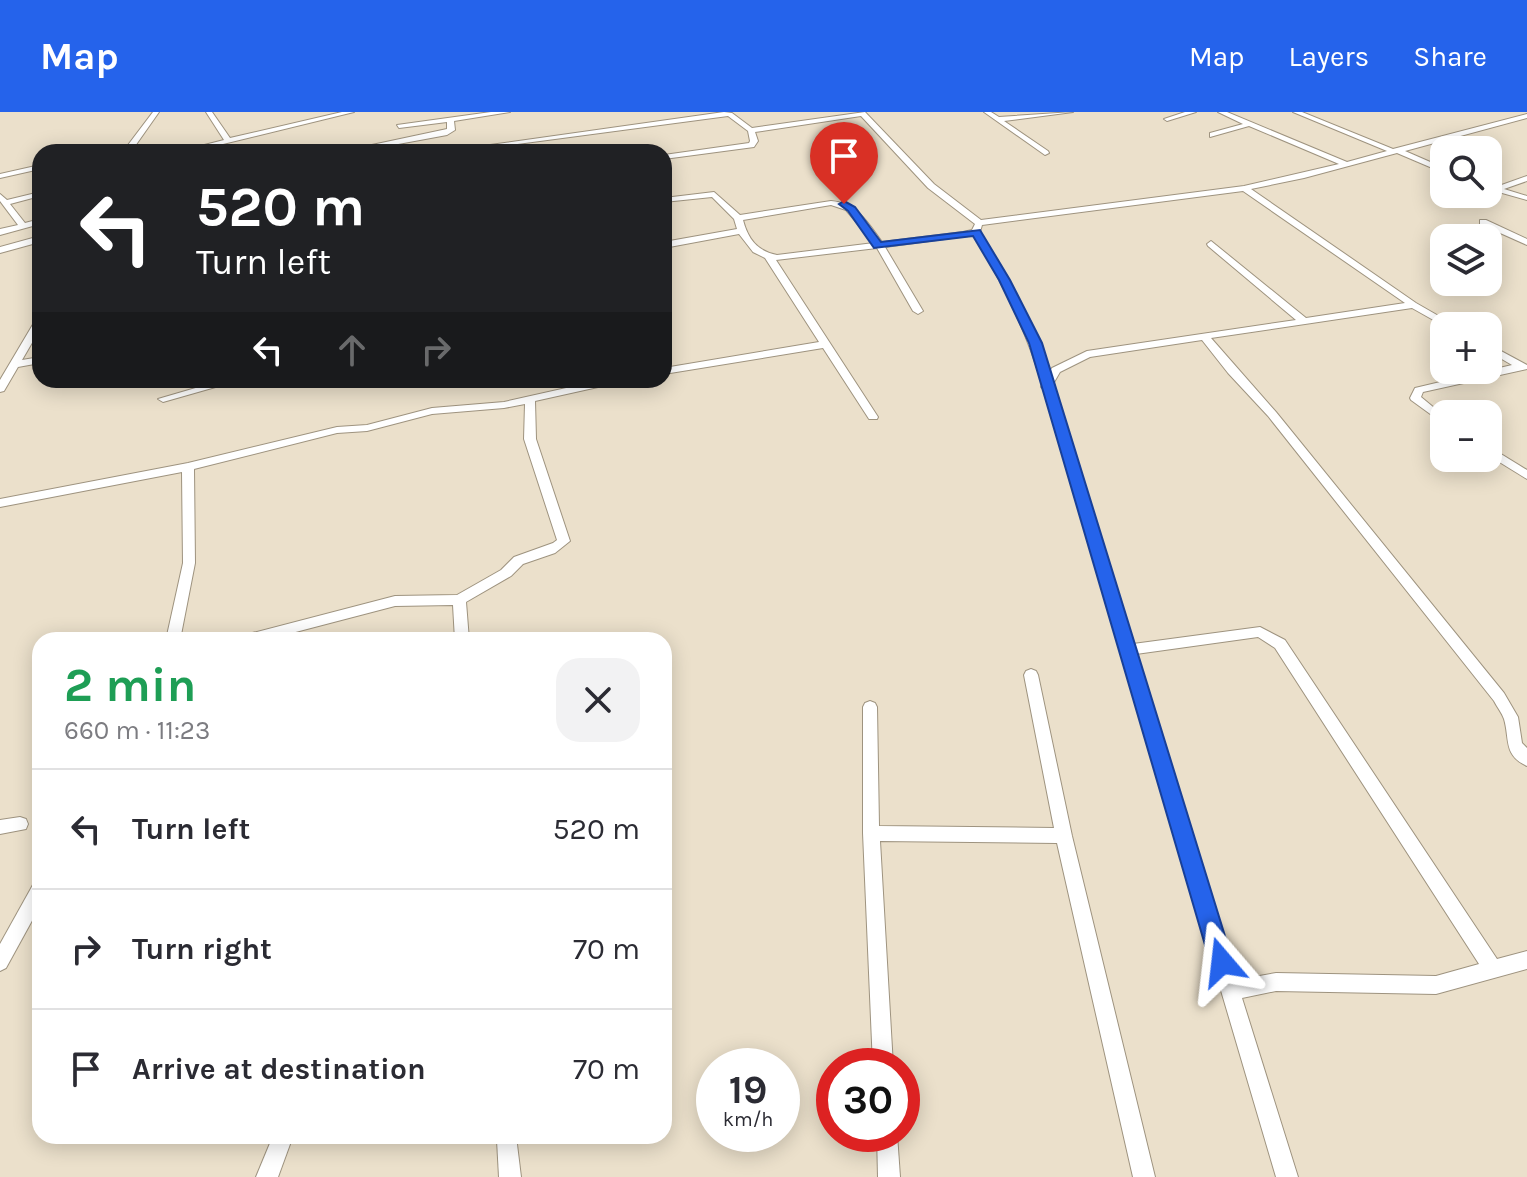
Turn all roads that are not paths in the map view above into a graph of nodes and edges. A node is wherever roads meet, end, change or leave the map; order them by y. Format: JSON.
{"nodes":[{"id":1,"x":156,"y":112,"type":"edge"},
{"id":2,"x":209,"y":112,"type":"edge"},
{"id":3,"x":351,"y":112,"type":"edge"},
{"id":4,"x":507,"y":112,"type":"edge"},
{"id":5,"x":987,"y":112,"type":"edge"},
{"id":6,"x":1070,"y":112,"type":"edge"},
{"id":7,"x":1221,"y":112,"type":"edge"},
{"id":8,"x":1296,"y":112,"type":"edge"},
{"id":9,"x":728,"y":113,"type":"edge"},
{"id":10,"x":862,"y":113,"type":"edge"},
{"id":11,"x":1187,"y":113,"type":"edge"},
{"id":12,"x":1527,"y":116,"type":"edge"},
{"id":13,"x":450,"y":119,"type":"junction"},
{"id":14,"x":1000,"y":119,"type":"junction"},
{"id":15,"x":1167,"y":119,"type":"dead end"},
{"id":16,"x":1249,"y":124,"type":"junction"},
{"id":17,"x":399,"y":126,"type":"dead end"},
{"id":18,"x":751,"y":130,"type":"junction"},
{"id":19,"x":1213,"y":135,"type":"dead end"},
{"id":20,"x":228,"y":141,"type":"junction"},
{"id":21,"x":135,"y":144,"type":"edge"},
{"id":22,"x":215,"y":144,"type":"edge"},
{"id":23,"x":387,"y":144,"type":"edge"},
{"id":24,"x":502,"y":144,"type":"edge"},
{"id":25,"x":1394,"y":151,"type":"junction"},
{"id":26,"x":1045,"y":153,"type":"dead end"},
{"id":27,"x":672,"y":156,"type":"edge"},
{"id":28,"x":1345,"y":164,"type":"junction"},
{"id":29,"x":1430,"y":165,"type":"edge"},
{"id":30,"x":32,"y":169,"type":"edge"},
{"id":31,"x":3,"y":176,"type":"edge"},
{"id":32,"x":1527,"y":178,"type":"edge"},
{"id":33,"x":1502,"y":185,"type":"edge"},
{"id":34,"x":1244,"y":188,"type":"junction"},
{"id":35,"x":1502,"y":191,"type":"edge"},
{"id":36,"x":32,"y":195,"type":"edge"},
{"id":37,"x":1527,"y":198,"type":"edge"},
{"id":38,"x":2,"y":199,"type":"edge"},
{"id":39,"x":672,"y":199,"type":"edge"},
{"id":40,"x":738,"y":218,"type":"junction"},
{"id":41,"x":1483,"y":222,"type":"dead end"},
{"id":42,"x":32,"y":223,"type":"edge"},
{"id":43,"x":23,"y":226,"type":"junction"},
{"id":44,"x":978,"y":227,"type":"junction"},
{"id":45,"x":741,"y":231,"type":"junction"},
{"id":46,"x":0,"y":232,"type":"edge"},
{"id":47,"x":32,"y":241,"type":"edge"},
{"id":48,"x":1527,"y":242,"type":"edge"},
{"id":49,"x":672,"y":244,"type":"edge"},
{"id":50,"x":1211,"y":244,"type":"dead end"},
{"id":51,"x":878,"y":245,"type":"junction"},
{"id":52,"x":0,"y":250,"type":"edge"},
{"id":53,"x":769,"y":257,"type":"junction"},
{"id":54,"x":1413,"y":305,"type":"junction"},
{"id":55,"x":918,"y":311,"type":"dead end"},
{"id":56,"x":1430,"y":314,"type":"edge"},
{"id":57,"x":1304,"y":321,"type":"junction"},
{"id":58,"x":32,"y":335,"type":"edge"},
{"id":59,"x":1204,"y":336,"type":"junction"},
{"id":60,"x":826,"y":344,"type":"junction"},
{"id":61,"x":1502,"y":355,"type":"edge"},
{"id":62,"x":32,"y":362,"type":"edge"},
{"id":63,"x":14,"y":365,"type":"junction"},
{"id":64,"x":1524,"y":367,"type":"edge"},
{"id":65,"x":672,"y":370,"type":"edge"},
{"id":66,"x":1046,"y":387,"type":"junction"},
{"id":67,"x":205,"y":388,"type":"edge"},
{"id":68,"x":580,"y":388,"type":"edge"},
{"id":69,"x":0,"y":389,"type":"edge"},
{"id":70,"x":163,"y":399,"type":"dead end"},
{"id":71,"x":530,"y":399,"type":"junction"},
{"id":72,"x":1430,"y":410,"type":"edge"},
{"id":73,"x":873,"y":417,"type":"dead end"},
{"id":74,"x":1502,"y":459,"type":"edge"},
{"id":75,"x":188,"y":467,"type":"junction"},
{"id":76,"x":1527,"y":475,"type":"edge"},
{"id":77,"x":0,"y":503,"type":"edge"},
{"id":78,"x":459,"y":600,"type":"junction"},
{"id":79,"x":175,"y":632,"type":"edge"},
{"id":80,"x":276,"y":632,"type":"edge"},
{"id":81,"x":461,"y":632,"type":"edge"},
{"id":82,"x":1127,"y":650,"type":"junction"},
{"id":83,"x":1031,"y":675,"type":"dead end"},
{"id":84,"x":870,"y":707,"type":"dead end"},
{"id":85,"x":1527,"y":759,"type":"edge"},
{"id":86,"x":20,"y":824,"type":"dead end"},
{"id":87,"x":0,"y":827,"type":"edge"},
{"id":88,"x":871,"y":833,"type":"junction"},
{"id":89,"x":1064,"y":836,"type":"junction"},
{"id":90,"x":32,"y":904,"type":"edge"},
{"id":91,"x":1527,"y":960,"type":"edge"},
{"id":92,"x":0,"y":962,"type":"edge"},
{"id":93,"x":1492,"y":968,"type":"junction"},
{"id":94,"x":1230,"y":991,"type":"junction"},
{"id":95,"x":882,"y":1048,"type":"edge"},
{"id":96,"x":280,"y":1144,"type":"edge"},
{"id":97,"x":507,"y":1144,"type":"edge"},
{"id":98,"x":888,"y":1152,"type":"edge"},
{"id":99,"x":267,"y":1177,"type":"edge"},
{"id":100,"x":510,"y":1177,"type":"edge"},
{"id":101,"x":889,"y":1177,"type":"edge"},
{"id":102,"x":1144,"y":1177,"type":"edge"},
{"id":103,"x":1287,"y":1177,"type":"edge"}],
"edges":[{"from":1,"to":21,"type":"street"},
{"from":2,"to":20,"type":"street"},
{"from":3,"to":20,"type":"street"},
{"from":4,"to":13,"type":"street"},
{"from":5,"to":14,"type":"street"},
{"from":6,"to":14,"type":"street"},
{"from":7,"to":16,"type":"street"},
{"from":8,"to":25,"type":"street"},
{"from":9,"to":18,"type":"street"},
{"from":9,"to":24,"type":"street"},
{"from":10,"to":18,"type":"street"},
{"from":10,"to":44,"type":"street"},
{"from":11,"to":15,"type":"street"},
{"from":12,"to":25,"type":"street"},
{"from":13,"to":17,"type":"street"},
{"from":13,"to":23,"type":"street"},
{"from":14,"to":26,"type":"street"},
{"from":16,"to":19,"type":"street"},
{"from":16,"to":28,"type":"street"},
{"from":18,"to":27,"type":"street"},
{"from":20,"to":22,"type":"street"},
{"from":25,"to":28,"type":"street"},
{"from":25,"to":29,"type":"street"},
{"from":28,"to":34,"type":"street"},
{"from":30,"to":31,"type":"street"},
{"from":32,"to":33,"type":"street"},
{"from":34,"to":44,"type":"street"},
{"from":34,"to":54,"type":"street"},
{"from":35,"to":37,"type":"street"},
{"from":36,"to":38,"type":"street"},
{"from":38,"to":43,"type":"street"},
{"from":39,"to":40,"type":"street"},
{"from":40,"to":45,"type":"street"},
{"from":40,"to":51,"type":"street"},
{"from":41,"to":48,"type":"street"},
{"from":42,"to":43,"type":"street"},
{"from":43,"to":46,"type":"street"},
{"from":44,"to":51,"type":"street"},
{"from":44,"to":66,"type":"street"},
{"from":45,"to":49,"type":"street"},
{"from":45,"to":53,"type":"street"},
{"from":47,"to":52,"type":"street"},
{"from":50,"to":57,"type":"street"},
{"from":51,"to":53,"type":"street"},
{"from":51,"to":55,"type":"street"},
{"from":53,"to":60,"type":"street"},
{"from":54,"to":56,"type":"street"},
{"from":54,"to":57,"type":"street"},
{"from":57,"to":59,"type":"street"},
{"from":58,"to":63,"type":"street"},
{"from":59,"to":66,"type":"street"},
{"from":59,"to":85,"type":"street"},
{"from":60,"to":65,"type":"street"},
{"from":60,"to":73,"type":"street"},
{"from":61,"to":64,"type":"street"},
{"from":62,"to":63,"type":"street"},
{"from":63,"to":69,"type":"street"},
{"from":64,"to":72,"type":"street"},
{"from":66,"to":82,"type":"street"},
{"from":67,"to":70,"type":"street"},
{"from":68,"to":71,"type":"street"},
{"from":71,"to":75,"type":"street"},
{"from":71,"to":78,"type":"street"},
{"from":74,"to":76,"type":"street"},
{"from":75,"to":77,"type":"street"},
{"from":75,"to":79,"type":"street"},
{"from":78,"to":80,"type":"street"},
{"from":78,"to":81,"type":"street"},
{"from":82,"to":93,"type":"street"},
{"from":82,"to":94,"type":"street"},
{"from":83,"to":89,"type":"street"},
{"from":84,"to":88,"type":"street"},
{"from":86,"to":87,"type":"street"},
{"from":88,"to":89,"type":"street"},
{"from":88,"to":95,"type":"street"},
{"from":89,"to":102,"type":"street"},
{"from":90,"to":92,"type":"street"},
{"from":91,"to":93,"type":"street"},
{"from":93,"to":94,"type":"street"},
{"from":94,"to":103,"type":"street"},
{"from":96,"to":99,"type":"street"},
{"from":97,"to":100,"type":"street"},
{"from":98,"to":101,"type":"street"}]}
